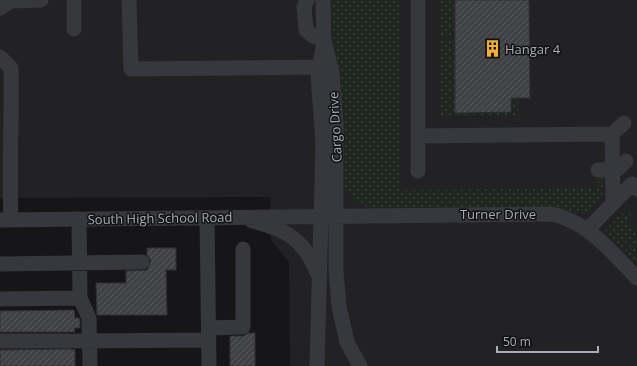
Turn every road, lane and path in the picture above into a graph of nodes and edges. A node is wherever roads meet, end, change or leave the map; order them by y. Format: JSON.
{"nodes":[{"id":1,"x":41,"y":0,"type":"edge"},
{"id":2,"x":74,"y":0,"type":"edge"},
{"id":3,"x":307,"y":0,"type":"edge"},
{"id":4,"x":323,"y":0,"type":"edge"},
{"id":5,"x":418,"y":0,"type":"edge"},
{"id":6,"x":130,"y":1,"type":"dead end"},
{"id":7,"x":4,"y":3,"type":"edge"},
{"id":8,"x":74,"y":29,"type":"dead end"},
{"id":9,"x":324,"y":40,"type":"junction"},
{"id":10,"x":0,"y":57,"type":"edge"},
{"id":11,"x":320,"y":67,"type":"junction"},
{"id":12,"x":624,"y":123,"type":"dead end"},
{"id":13,"x":612,"y":134,"type":"junction"},
{"id":14,"x":418,"y":136,"type":"junction"},
{"id":15,"x":5,"y":164,"type":"edge"},
{"id":16,"x":614,"y":167,"type":"junction"},
{"id":17,"x":418,"y":171,"type":"dead end"},
{"id":18,"x":634,"y":186,"type":"edge"},
{"id":19,"x":613,"y":203,"type":"junction"},
{"id":20,"x":321,"y":215,"type":"junction"},
{"id":21,"x":336,"y":215,"type":"junction"},
{"id":22,"x":236,"y":217,"type":"junction"},
{"id":23,"x":207,"y":218,"type":"junction"},
{"id":24,"x":79,"y":219,"type":"junction"},
{"id":25,"x":6,"y":220,"type":"edge"},
{"id":26,"x":588,"y":229,"type":"junction"},
{"id":27,"x":243,"y":249,"type":"dead end"},
{"id":28,"x":80,"y":262,"type":"junction"},
{"id":29,"x":142,"y":262,"type":"dead end"},
{"id":30,"x":0,"y":264,"type":"edge"},
{"id":31,"x":319,"y":278,"type":"junction"},
{"id":32,"x":637,"y":278,"type":"edge"},
{"id":33,"x":80,"y":298,"type":"junction"},
{"id":34,"x":0,"y":299,"type":"edge"},
{"id":35,"x":209,"y":334,"type":"junction"},
{"id":36,"x":90,"y":340,"type":"junction"},
{"id":37,"x":0,"y":341,"type":"edge"},
{"id":38,"x":90,"y":366,"type":"edge"},
{"id":39,"x":209,"y":366,"type":"edge"},
{"id":40,"x":317,"y":366,"type":"edge"},
{"id":41,"x":360,"y":366,"type":"edge"}],
"edges":[{"from":1,"to":7,"type":"street"},
{"from":2,"to":8,"type":"street"},
{"from":3,"to":9,"type":"street"},
{"from":4,"to":9,"type":"street","name":"Cargo Drive"},
{"from":5,"to":14,"type":"street"},
{"from":6,"to":11,"type":"street"},
{"from":9,"to":11,"type":"street","name":"Cargo Drive"},
{"from":9,"to":21,"type":"street","name":"Cargo Drive"},
{"from":10,"to":15,"type":"street"},
{"from":11,"to":20,"type":"street","name":"Cargo Drive"},
{"from":12,"to":13,"type":"street"},
{"from":13,"to":14,"type":"street"},
{"from":13,"to":16,"type":"street"},
{"from":14,"to":17,"type":"street"},
{"from":15,"to":25,"type":"street"},
{"from":16,"to":18,"type":"street"},
{"from":16,"to":19,"type":"street"},
{"from":18,"to":19,"type":"street"},
{"from":19,"to":26,"type":"street"},
{"from":20,"to":21,"type":"street","name":"South High School Road"},
{"from":20,"to":22,"type":"street","name":"South High School Road"},
{"from":20,"to":31,"type":"street"},
{"from":21,"to":26,"type":"street","name":"Turner Drive"},
{"from":21,"to":41,"type":"street"},
{"from":22,"to":23,"type":"street","name":"South High School Road"},
{"from":22,"to":31,"type":"street"},
{"from":23,"to":24,"type":"street","name":"South High School Road"},
{"from":23,"to":35,"type":"street"},
{"from":24,"to":25,"type":"street","name":"South High School Road"},
{"from":24,"to":28,"type":"street"},
{"from":26,"to":32,"type":"street","name":"Turner Drive"},
{"from":27,"to":35,"type":"street"},
{"from":28,"to":29,"type":"street"},
{"from":28,"to":30,"type":"street"},
{"from":28,"to":33,"type":"street"},
{"from":31,"to":40,"type":"street"},
{"from":33,"to":34,"type":"street"},
{"from":33,"to":36,"type":"street"},
{"from":35,"to":36,"type":"street"},
{"from":35,"to":39,"type":"street"},
{"from":36,"to":37,"type":"street"},
{"from":36,"to":38,"type":"street"}]}
